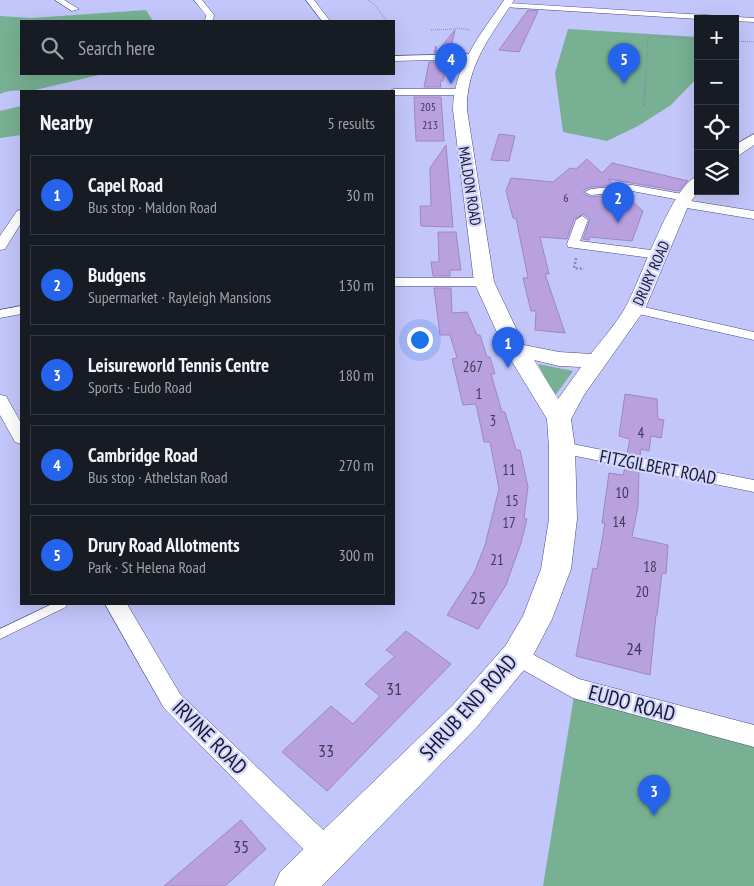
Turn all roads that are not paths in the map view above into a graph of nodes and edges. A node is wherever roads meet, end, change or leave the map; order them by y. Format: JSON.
{"nodes":[{"id":1,"x":59,"y":0,"type":"edge"},
{"id":2,"x":198,"y":0,"type":"edge"},
{"id":3,"x":310,"y":0,"type":"edge"},
{"id":4,"x":508,"y":2,"type":"edge"},
{"id":5,"x":76,"y":9,"type":"dead end"},
{"id":6,"x":209,"y":20,"type":"edge"},
{"id":7,"x":325,"y":20,"type":"edge"},
{"id":8,"x":754,"y":20,"type":"edge"},
{"id":9,"x":471,"y":57,"type":"junction"},
{"id":10,"x":395,"y":59,"type":"edge"},
{"id":11,"x":395,"y":92,"type":"edge"},
{"id":12,"x":460,"y":92,"type":"junction"},
{"id":13,"x":754,"y":138,"type":"edge"},
{"id":14,"x":739,"y":150,"type":"edge"},
{"id":15,"x":611,"y":179,"type":"dead end"},
{"id":16,"x":694,"y":186,"type":"edge"},
{"id":17,"x":622,"y":188,"type":"junction"},
{"id":18,"x":591,"y":192,"type":"dead end"},
{"id":19,"x":682,"y":200,"type":"junction"},
{"id":20,"x":20,"y":216,"type":"edge"},
{"id":21,"x":754,"y":216,"type":"edge"},
{"id":22,"x":582,"y":220,"type":"dead end"},
{"id":23,"x":0,"y":246,"type":"edge"},
{"id":24,"x":659,"y":255,"type":"junction"},
{"id":25,"x":395,"y":282,"type":"edge"},
{"id":26,"x":484,"y":282,"type":"junction"},
{"id":27,"x":636,"y":309,"type":"junction"},
{"id":28,"x":20,"y":310,"type":"edge"},
{"id":29,"x":0,"y":314,"type":"edge"},
{"id":30,"x":754,"y":336,"type":"edge"},
{"id":31,"x":516,"y":350,"type":"junction"},
{"id":32,"x":597,"y":361,"type":"junction"},
{"id":33,"x":0,"y":400,"type":"edge"},
{"id":34,"x":560,"y":433,"type":"junction"},
{"id":35,"x":20,"y":436,"type":"edge"},
{"id":36,"x":754,"y":486,"type":"edge"},
{"id":37,"x":60,"y":605,"type":"edge"},
{"id":38,"x":117,"y":605,"type":"edge"},
{"id":39,"x":0,"y":634,"type":"edge"},
{"id":40,"x":517,"y":655,"type":"junction"},
{"id":41,"x":754,"y":736,"type":"edge"},
{"id":42,"x":326,"y":852,"type":"junction"},
{"id":43,"x":294,"y":886,"type":"edge"}],
"edges":[{"from":1,"to":5,"type":"street"},
{"from":2,"to":6,"type":"street"},
{"from":3,"to":7,"type":"street"},
{"from":4,"to":8,"type":"street"},
{"from":4,"to":9,"type":"main road","name":"MALDON ROAD"},
{"from":9,"to":10,"type":"street"},
{"from":9,"to":12,"type":"main road","name":"MALDON ROAD"},
{"from":11,"to":12,"type":"street"},
{"from":12,"to":26,"type":"main road","name":"MALDON ROAD"},
{"from":13,"to":14,"type":"main road"},
{"from":15,"to":17,"type":"street"},
{"from":16,"to":19,"type":"main road","name":"DRURY ROAD"},
{"from":17,"to":18,"type":"street"},
{"from":17,"to":19,"type":"street"},
{"from":19,"to":21,"type":"street"},
{"from":19,"to":24,"type":"main road","name":"DRURY ROAD"},
{"from":20,"to":23,"type":"street"},
{"from":22,"to":24,"type":"street"},
{"from":24,"to":27,"type":"main road","name":"DRURY ROAD"},
{"from":25,"to":26,"type":"street"},
{"from":26,"to":31,"type":"main road","name":"MALDON ROAD"},
{"from":27,"to":30,"type":"street"},
{"from":27,"to":32,"type":"main road","name":"DRURY ROAD"},
{"from":28,"to":29,"type":"street"},
{"from":31,"to":32,"type":"main road"},
{"from":31,"to":34,"type":"main road","name":"MALDON ROAD"},
{"from":32,"to":34,"type":"main road","name":"DRURY ROAD"},
{"from":33,"to":35,"type":"street"},
{"from":34,"to":36,"type":"street","name":"FITZGILBERT ROAD"},
{"from":34,"to":40,"type":"main road","name":"SHRUB END ROAD"},
{"from":37,"to":39,"type":"lane"},
{"from":38,"to":42,"type":"street","name":"IRVINE ROAD"},
{"from":40,"to":41,"type":"street","name":"EUDO ROAD"},
{"from":40,"to":42,"type":"main road","name":"SHRUB END ROAD"},
{"from":42,"to":43,"type":"main road","name":"SHRUB END ROAD"}]}
